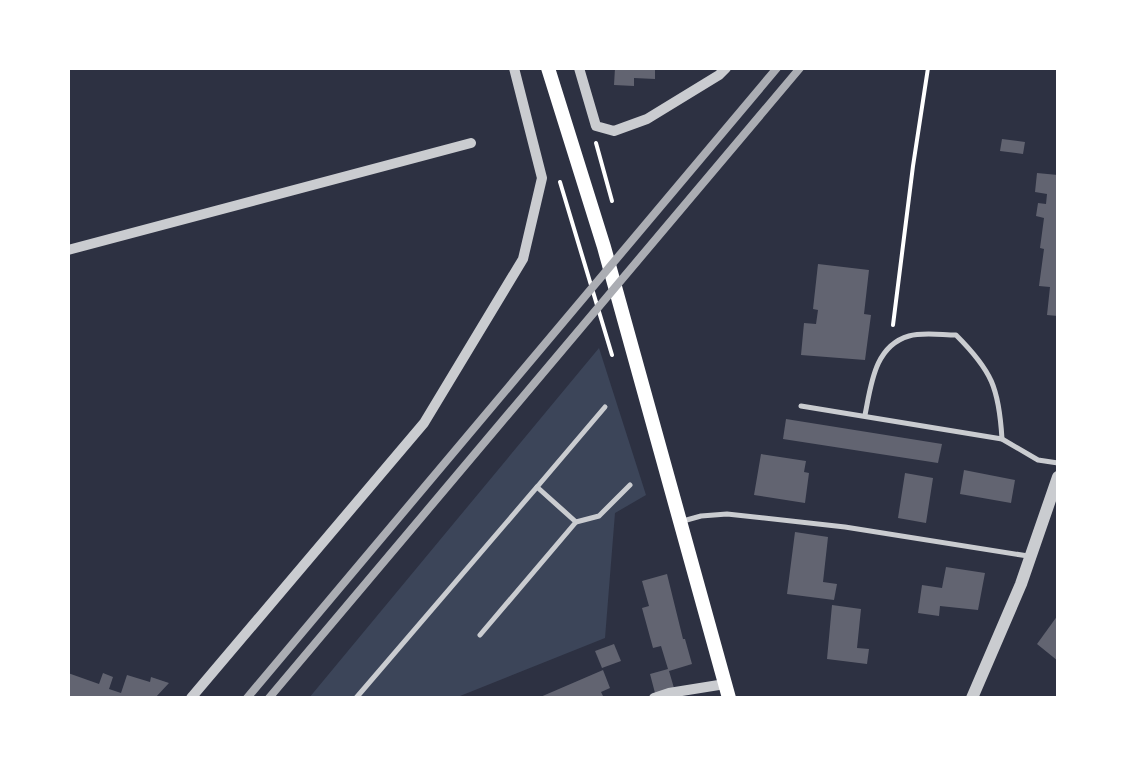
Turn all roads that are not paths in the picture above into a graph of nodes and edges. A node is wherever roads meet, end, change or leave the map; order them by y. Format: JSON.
{"nodes":[{"id":1,"x":514,"y":68,"type":"edge"},
{"id":2,"x":548,"y":68,"type":"edge"},
{"id":3,"x":578,"y":68,"type":"edge"},
{"id":4,"x":723,"y":71,"type":"edge"},
{"id":5,"x":471,"y":143,"type":"dead end"},
{"id":6,"x":68,"y":250,"type":"edge"},
{"id":7,"x":801,"y":406,"type":"dead end"},
{"id":8,"x":605,"y":407,"type":"dead end"},
{"id":9,"x":865,"y":415,"type":"junction"},
{"id":10,"x":1002,"y":438,"type":"junction"},
{"id":11,"x":1058,"y":463,"type":"edge"},
{"id":12,"x":1058,"y":477,"type":"edge"},
{"id":13,"x":630,"y":485,"type":"dead end"},
{"id":14,"x":537,"y":486,"type":"junction"},
{"id":15,"x":576,"y":522,"type":"junction"},
{"id":16,"x":682,"y":522,"type":"junction"},
{"id":17,"x":1031,"y":556,"type":"junction"},
{"id":18,"x":480,"y":635,"type":"dead end"},
{"id":19,"x":727,"y":691,"type":"edge"},
{"id":20,"x":192,"y":698,"type":"edge"},
{"id":21,"x":356,"y":698,"type":"edge"},
{"id":22,"x":654,"y":698,"type":"edge"},
{"id":23,"x":972,"y":698,"type":"edge"}],
"edges":[{"from":1,"to":20,"type":"street"},
{"from":2,"to":16,"type":"main road"},
{"from":3,"to":4,"type":"street"},
{"from":5,"to":6,"type":"street"},
{"from":7,"to":9,"type":"lane"},
{"from":8,"to":14,"type":"lane"},
{"from":9,"to":10,"type":"lane"},
{"from":9,"to":10,"type":"lane"},
{"from":10,"to":11,"type":"lane"},
{"from":12,"to":17,"type":"street"},
{"from":13,"to":15,"type":"lane"},
{"from":14,"to":15,"type":"lane"},
{"from":14,"to":21,"type":"lane"},
{"from":15,"to":18,"type":"lane"},
{"from":16,"to":17,"type":"lane"},
{"from":16,"to":19,"type":"main road"},
{"from":17,"to":23,"type":"street"},
{"from":19,"to":22,"type":"street"}]}
